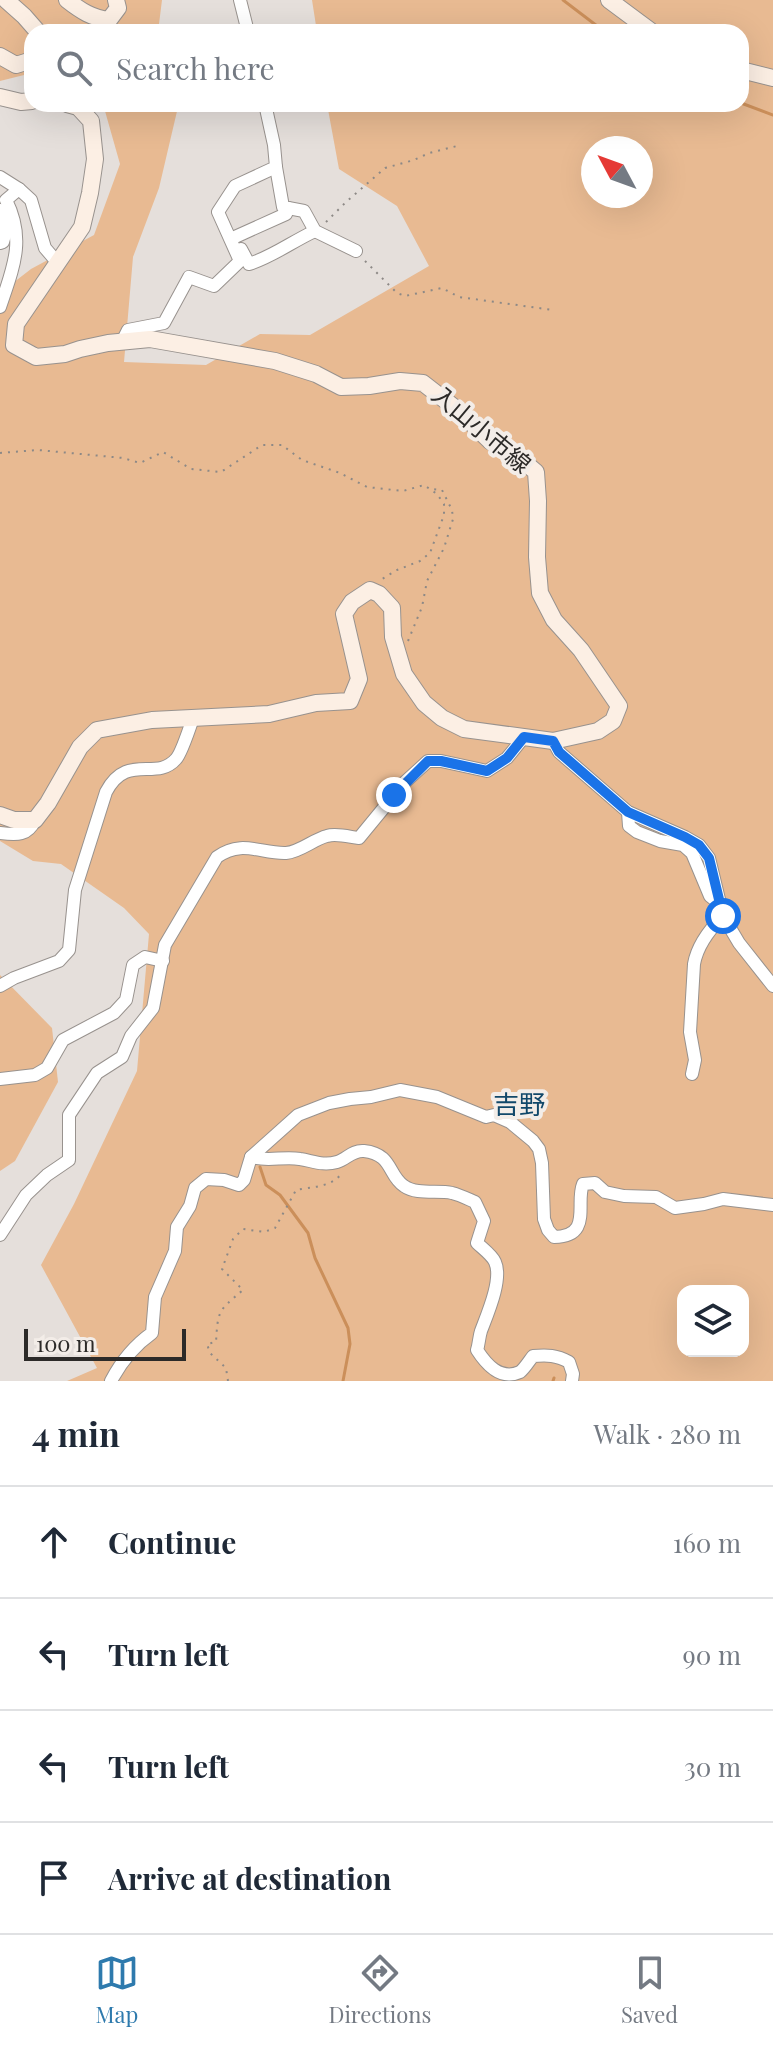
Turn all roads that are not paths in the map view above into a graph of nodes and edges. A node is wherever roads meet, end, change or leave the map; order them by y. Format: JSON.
{"nodes":[{"id":1,"x":6,"y":0,"type":"edge"},
{"id":2,"x":67,"y":0,"type":"edge"},
{"id":3,"x":116,"y":0,"type":"edge"},
{"id":4,"x":240,"y":0,"type":"edge"},
{"id":5,"x":609,"y":0,"type":"edge"},
{"id":6,"x":31,"y":24,"type":"edge"},
{"id":7,"x":246,"y":24,"type":"edge"},
{"id":8,"x":641,"y":24,"type":"edge"},
{"id":9,"x":0,"y":56,"type":"edge"},
{"id":10,"x":24,"y":62,"type":"edge"},
{"id":11,"x":749,"y":72,"type":"edge"},
{"id":12,"x":773,"y":78,"type":"edge"},
{"id":13,"x":0,"y":97,"type":"edge"},
{"id":14,"x":24,"y":102,"type":"edge"},
{"id":15,"x":83,"y":112,"type":"edge"},
{"id":16,"x":267,"y":112,"type":"edge"},
{"id":17,"x":276,"y":167,"type":"junction"},
{"id":18,"x":0,"y":177,"type":"edge"},
{"id":19,"x":19,"y":189,"type":"junction"},
{"id":20,"x":288,"y":208,"type":"junction"},
{"id":21,"x":0,"y":210,"type":"edge"},
{"id":22,"x":315,"y":231,"type":"junction"},
{"id":23,"x":232,"y":238,"type":"junction"},
{"id":24,"x":0,"y":243,"type":"edge"},
{"id":25,"x":356,"y":251,"type":"road end"},
{"id":26,"x":57,"y":262,"type":"junction"},
{"id":27,"x":0,"y":307,"type":"edge"},
{"id":28,"x":122,"y":342,"type":"junction"},
{"id":29,"x":193,"y":718,"type":"junction"},
{"id":30,"x":524,"y":737,"type":"junction"},
{"id":31,"x":553,"y":741,"type":"junction"},
{"id":32,"x":0,"y":815,"type":"edge"},
{"id":33,"x":35,"y":820,"type":"junction"},
{"id":34,"x":0,"y":833,"type":"edge"},
{"id":35,"x":723,"y":916,"type":"junction"},
{"id":36,"x":163,"y":961,"type":"junction"},
{"id":37,"x":0,"y":986,"type":"edge"},
{"id":38,"x":773,"y":986,"type":"edge"},
{"id":39,"x":692,"y":1074,"type":"dead end"},
{"id":40,"x":0,"y":1079,"type":"edge"},
{"id":41,"x":251,"y":1157,"type":"junction"},
{"id":42,"x":773,"y":1205,"type":"edge"},
{"id":43,"x":0,"y":1235,"type":"edge"},
{"id":44,"x":111,"y":1381,"type":"edge"},
{"id":45,"x":572,"y":1381,"type":"edge"}],
"edges":[{"from":1,"to":6,"type":"main road"},
{"from":2,"to":3,"type":"main road"},
{"from":4,"to":7,"type":"street"},
{"from":5,"to":8,"type":"main road"},
{"from":9,"to":10,"type":"main road"},
{"from":11,"to":12,"type":"main road"},
{"from":13,"to":14,"type":"main road"},
{"from":15,"to":26,"type":"main road","name":"入山小市線"},
{"from":16,"to":17,"type":"street"},
{"from":17,"to":20,"type":"street"},
{"from":17,"to":23,"type":"street"},
{"from":18,"to":19,"type":"street"},
{"from":19,"to":26,"type":"street"},
{"from":19,"to":27,"type":"street"},
{"from":20,"to":22,"type":"street"},
{"from":20,"to":23,"type":"street"},
{"from":21,"to":24,"type":"street"},
{"from":22,"to":23,"type":"street"},
{"from":22,"to":25,"type":"street"},
{"from":23,"to":28,"type":"street"},
{"from":26,"to":28,"type":"main road","name":"入山小市線"},
{"from":28,"to":31,"type":"main road","name":"入山小市線"},
{"from":29,"to":30,"type":"main road","name":"入山小市線"},
{"from":29,"to":33,"type":"main road"},
{"from":29,"to":37,"type":"street"},
{"from":30,"to":31,"type":"main road","name":"入山小市線"},
{"from":30,"to":36,"type":"street"},
{"from":31,"to":35,"type":"street"},
{"from":32,"to":33,"type":"main road"},
{"from":33,"to":34,"type":"street"},
{"from":35,"to":38,"type":"street"},
{"from":35,"to":39,"type":"street"},
{"from":36,"to":40,"type":"street"},
{"from":36,"to":43,"type":"street"},
{"from":41,"to":42,"type":"street"},
{"from":41,"to":44,"type":"street"},
{"from":41,"to":45,"type":"street"}]}
